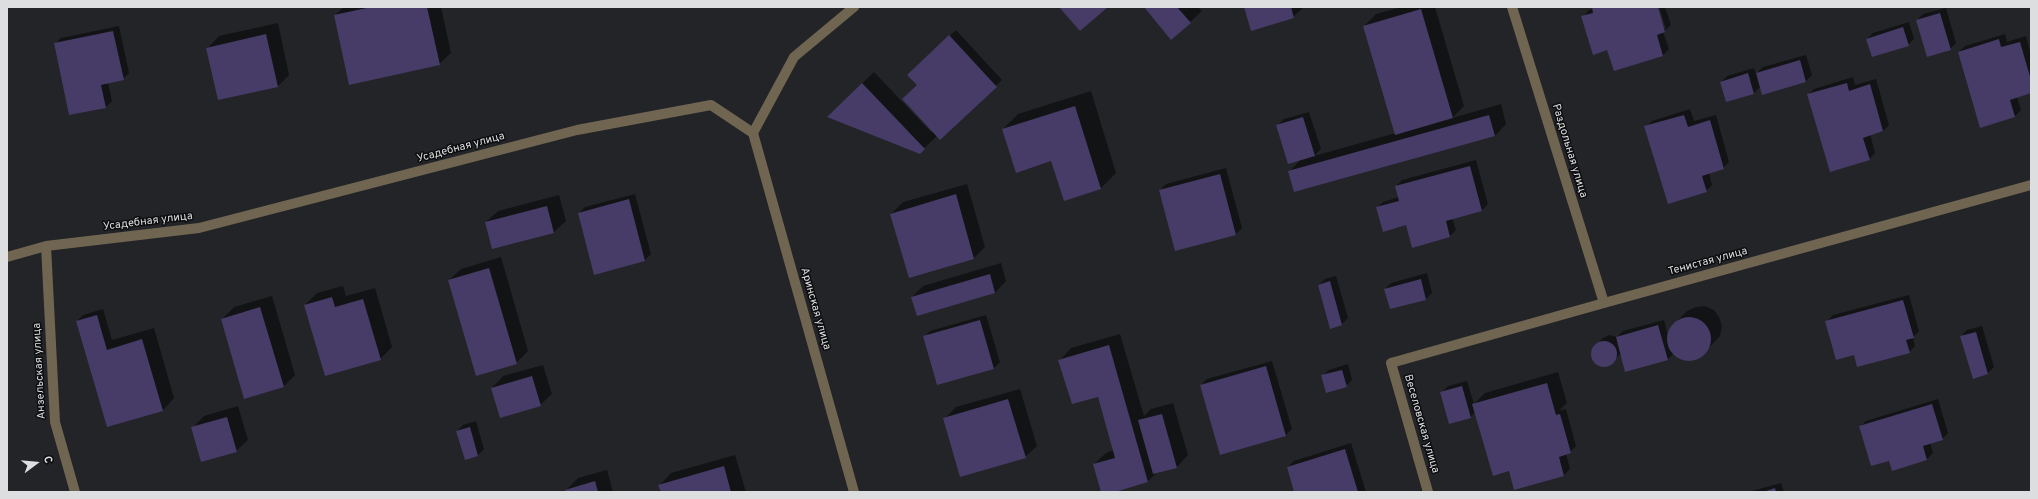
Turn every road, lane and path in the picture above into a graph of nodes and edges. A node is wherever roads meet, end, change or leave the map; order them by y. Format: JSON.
{"nodes":[{"id":1,"x":854,"y":7,"type":"edge"},
{"id":2,"x":1512,"y":7,"type":"edge"},
{"id":3,"x":753,"y":134,"type":"junction"},
{"id":4,"x":2031,"y":185,"type":"edge"},
{"id":5,"x":46,"y":246,"type":"junction"},
{"id":6,"x":7,"y":257,"type":"edge"},
{"id":7,"x":1604,"y":302,"type":"junction"},
{"id":8,"x":1391,"y":363,"type":"joint"},
{"id":9,"x":75,"y":492,"type":"edge"},
{"id":10,"x":854,"y":492,"type":"edge"},
{"id":11,"x":1428,"y":492,"type":"edge"}],
"edges":[{"from":1,"to":3,"type":"street"},
{"from":2,"to":7,"type":"street","name":"Раздольная улица"},
{"from":3,"to":5,"type":"street","name":"Усадебная улица"},
{"from":3,"to":10,"type":"street","name":"Аринская улица"},
{"from":4,"to":7,"type":"street","name":"Тенистая улица"},
{"from":5,"to":6,"type":"street","name":"Усадебная улица"},
{"from":5,"to":9,"type":"street","name":"Анзельская улица"},
{"from":7,"to":8,"type":"street","name":"Тенистая улица"},
{"from":8,"to":11,"type":"street","name":"Веселовская улица"}]}
